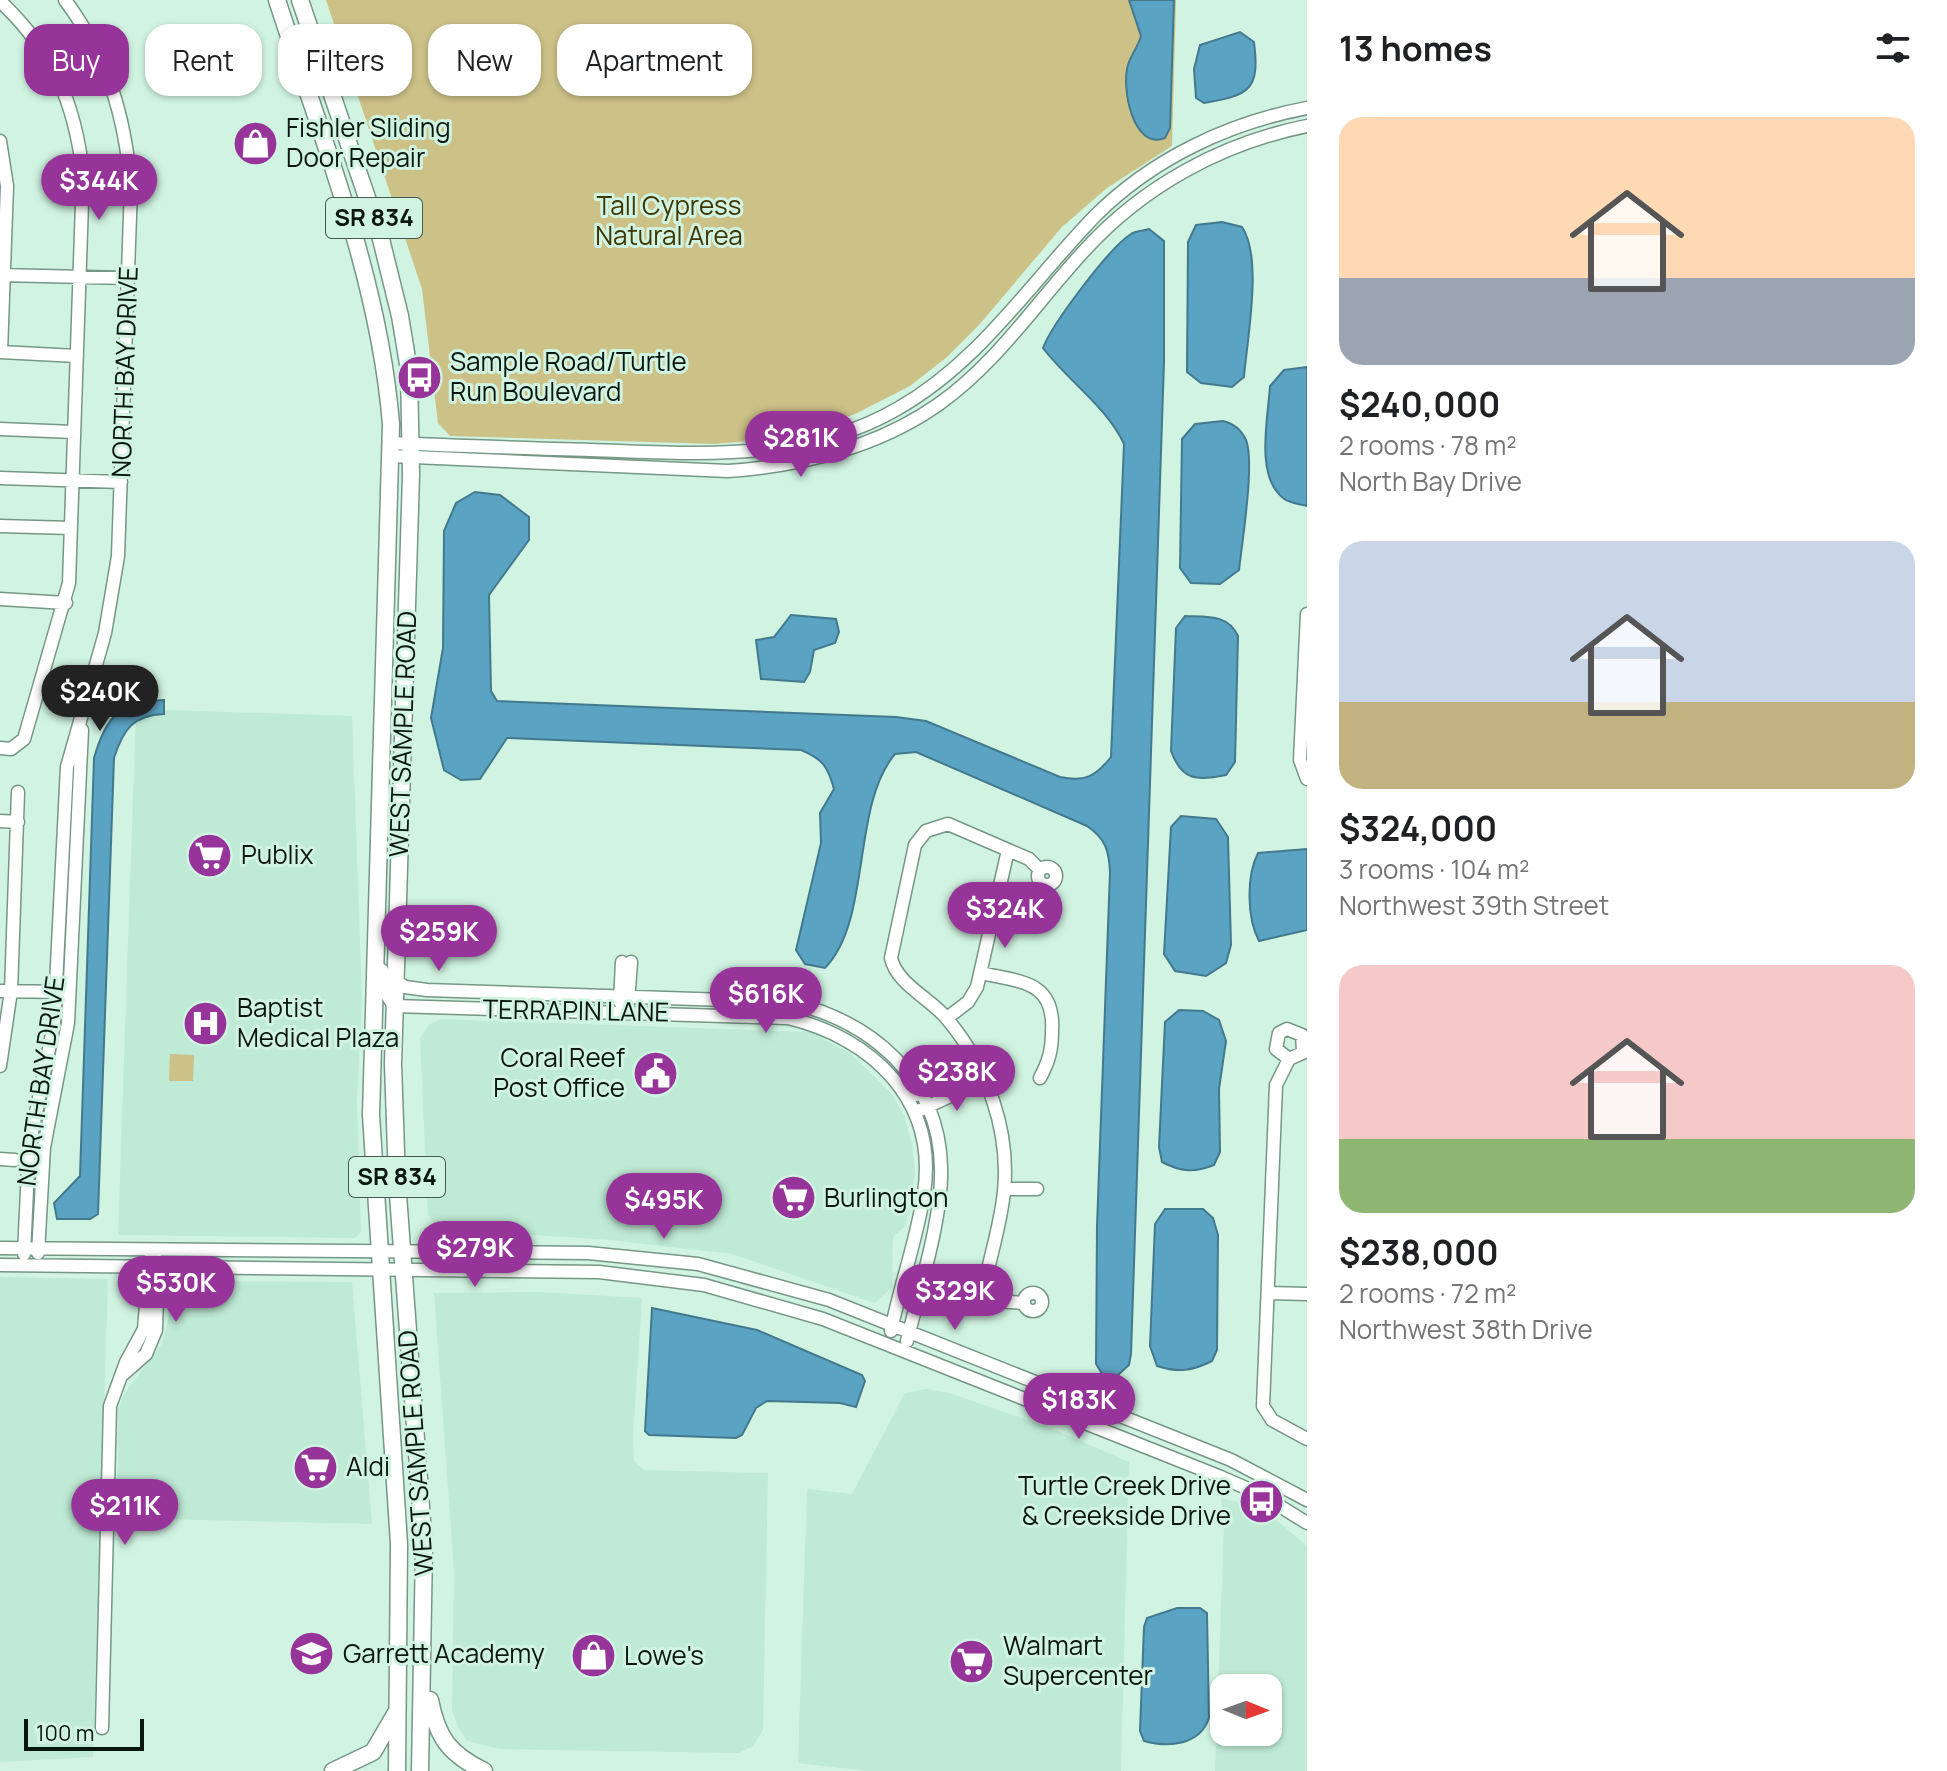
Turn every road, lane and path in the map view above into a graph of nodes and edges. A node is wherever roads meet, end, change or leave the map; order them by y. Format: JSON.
{"nodes":[{"id":1,"x":65,"y":0,"type":"edge"},
{"id":2,"x":277,"y":0,"type":"edge"},
{"id":3,"x":300,"y":0,"type":"edge"},
{"id":4,"x":0,"y":1,"type":"edge"},
{"id":5,"x":1306,"y":110,"type":"edge"},
{"id":6,"x":1307,"y":126,"type":"edge"},
{"id":7,"x":0,"y":141,"type":"edge"},
{"id":8,"x":2,"y":276,"type":"edge"},
{"id":9,"x":80,"y":278,"type":"junction"},
{"id":10,"x":128,"y":278,"type":"junction"},
{"id":11,"x":0,"y":352,"type":"edge"},
{"id":12,"x":77,"y":356,"type":"junction"},
{"id":13,"x":0,"y":429,"type":"edge"},
{"id":14,"x":74,"y":432,"type":"junction"},
{"id":15,"x":391,"y":450,"type":"junction"},
{"id":16,"x":412,"y":451,"type":"junction"},
{"id":17,"x":0,"y":478,"type":"edge"},
{"id":18,"x":73,"y":481,"type":"junction"},
{"id":19,"x":121,"y":482,"type":"junction"},
{"id":20,"x":0,"y":526,"type":"edge"},
{"id":21,"x":71,"y":528,"type":"junction"},
{"id":22,"x":0,"y":599,"type":"edge"},
{"id":23,"x":66,"y":603,"type":"junction"},
{"id":24,"x":1307,"y":614,"type":"edge"},
{"id":25,"x":84,"y":707,"type":"junction"},
{"id":26,"x":382,"y":736,"type":"junction"},
{"id":27,"x":0,"y":748,"type":"edge"},
{"id":28,"x":402,"y":763,"type":"junction"},
{"id":29,"x":1307,"y":779,"type":"edge"},
{"id":30,"x":18,"y":792,"type":"dead end"},
{"id":31,"x":0,"y":821,"type":"edge"},
{"id":32,"x":18,"y":822,"type":"junction"},
{"id":33,"x":1008,"y":850,"type":"junction"},
{"id":34,"x":1040,"y":870,"type":"dead end"},
{"id":35,"x":376,"y":896,"type":"junction"},
{"id":36,"x":626,"y":962,"type":"dead end"},
{"id":37,"x":981,"y":973,"type":"junction"},
{"id":38,"x":394,"y":979,"type":"junction"},
{"id":39,"x":6,"y":991,"type":"edge"},
{"id":40,"x":56,"y":992,"type":"junction"},
{"id":41,"x":71,"y":992,"type":"junction"},
{"id":42,"x":625,"y":996,"type":"junction"},
{"id":43,"x":394,"y":1006,"type":"junction"},
{"id":44,"x":623,"y":1012,"type":"junction"},
{"id":45,"x":947,"y":1018,"type":"junction"},
{"id":46,"x":1305,"y":1051,"type":"edge"},
{"id":47,"x":1289,"y":1059,"type":"junction"},
{"id":48,"x":0,"y":1066,"type":"edge"},
{"id":49,"x":979,"y":1067,"type":"junction"},
{"id":50,"x":1040,"y":1078,"type":"dead end"},
{"id":51,"x":985,"y":1080,"type":"junction"},
{"id":52,"x":921,"y":1093,"type":"junction"},
{"id":53,"x":908,"y":1099,"type":"junction"},
{"id":54,"x":928,"y":1106,"type":"junction"},
{"id":55,"x":914,"y":1113,"type":"junction"},
{"id":56,"x":32,"y":1132,"type":"junction"},
{"id":57,"x":46,"y":1133,"type":"junction"},
{"id":58,"x":0,"y":1159,"type":"edge"},
{"id":59,"x":15,"y":1160,"type":"dead end"},
{"id":60,"x":1004,"y":1189,"type":"junction"},
{"id":61,"x":1037,"y":1189,"type":"dead end"},
{"id":62,"x":924,"y":1192,"type":"junction"},
{"id":63,"x":930,"y":1240,"type":"junction"},
{"id":64,"x":0,"y":1248,"type":"edge"},
{"id":65,"x":24,"y":1248,"type":"junction"},
{"id":66,"x":39,"y":1248,"type":"junction"},
{"id":67,"x":153,"y":1248,"type":"junction"},
{"id":68,"x":379,"y":1251,"type":"junction"},
{"id":69,"x":402,"y":1251,"type":"junction"},
{"id":70,"x":626,"y":1255,"type":"junction"},
{"id":71,"x":0,"y":1265,"type":"edge"},
{"id":72,"x":24,"y":1265,"type":"junction"},
{"id":73,"x":38,"y":1265,"type":"junction"},
{"id":74,"x":154,"y":1266,"type":"junction"},
{"id":75,"x":381,"y":1270,"type":"junction"},
{"id":76,"x":404,"y":1270,"type":"junction"},
{"id":77,"x":626,"y":1274,"type":"junction"},
{"id":78,"x":765,"y":1280,"type":"junction"},
{"id":79,"x":1268,"y":1293,"type":"junction"},
{"id":80,"x":1307,"y":1294,"type":"edge"},
{"id":81,"x":747,"y":1295,"type":"junction"},
{"id":82,"x":1024,"y":1303,"type":"dead end"},
{"id":83,"x":892,"y":1326,"type":"junction"},
{"id":84,"x":909,"y":1333,"type":"junction"},
{"id":85,"x":888,"y":1344,"type":"junction"},
{"id":86,"x":904,"y":1351,"type":"junction"},
{"id":87,"x":1136,"y":1424,"type":"junction"},
{"id":88,"x":1307,"y":1439,"type":"edge"},
{"id":89,"x":1124,"y":1440,"type":"junction"},
{"id":90,"x":1307,"y":1500,"type":"edge"},
{"id":91,"x":1307,"y":1523,"type":"edge"},
{"id":92,"x":424,"y":1671,"type":"junction"},
{"id":93,"x":399,"y":1706,"type":"junction"},
{"id":94,"x":102,"y":1728,"type":"dead end"},
{"id":95,"x":333,"y":1771,"type":"edge"},
{"id":96,"x":397,"y":1771,"type":"edge"},
{"id":97,"x":420,"y":1771,"type":"edge"},
{"id":98,"x":484,"y":1771,"type":"edge"}],
"edges":[{"from":1,"to":10,"type":"street","name":"NORTH BAY DRIVE"},
{"from":2,"to":15,"type":"main road","name":"WEST SAMPLE ROAD","number":"SR 834"},
{"from":3,"to":16,"type":"main road","name":"WEST SAMPLE ROAD","number":"SR 834"},
{"from":4,"to":9,"type":"street"},
{"from":5,"to":16,"type":"street"},
{"from":6,"to":16,"type":"street"},
{"from":7,"to":8,"type":"street"},
{"from":8,"to":9,"type":"street"},
{"from":8,"to":11,"type":"street"},
{"from":9,"to":10,"type":"street"},
{"from":9,"to":12,"type":"street"},
{"from":10,"to":19,"type":"street","name":"NORTH BAY DRIVE"},
{"from":11,"to":12,"type":"street"},
{"from":12,"to":14,"type":"street"},
{"from":13,"to":14,"type":"street"},
{"from":14,"to":18,"type":"street"},
{"from":15,"to":16,"type":"street"},
{"from":15,"to":26,"type":"main road","name":"WEST SAMPLE ROAD","number":"SR 834"},
{"from":16,"to":28,"type":"main road","name":"WEST SAMPLE ROAD","number":"SR 834"},
{"from":17,"to":18,"type":"street"},
{"from":18,"to":19,"type":"street"},
{"from":18,"to":21,"type":"street"},
{"from":19,"to":25,"type":"street","name":"NORTH BAY DRIVE"},
{"from":20,"to":21,"type":"street"},
{"from":21,"to":23,"type":"street"},
{"from":22,"to":23,"type":"street"},
{"from":23,"to":27,"type":"street"},
{"from":24,"to":29,"type":"street"},
{"from":25,"to":40,"type":"street","name":"NORTH BAY DRIVE"},
{"from":25,"to":41,"type":"street","name":"NORTH BAY DRIVE"},
{"from":26,"to":28,"type":"main road"},
{"from":26,"to":35,"type":"main road","name":"WEST SAMPLE ROAD","number":"SR 834"},
{"from":28,"to":38,"type":"main road","name":"WEST SAMPLE ROAD","number":"SR 834"},
{"from":30,"to":32,"type":"street"},
{"from":31,"to":32,"type":"street"},
{"from":32,"to":39,"type":"street"},
{"from":33,"to":34,"type":"street"},
{"from":33,"to":37,"type":"street"},
{"from":33,"to":45,"type":"street"},
{"from":35,"to":43,"type":"street"},
{"from":35,"to":68,"type":"main road","name":"WEST SAMPLE ROAD","number":"SR 834"},
{"from":36,"to":42,"type":"street"},
{"from":37,"to":45,"type":"street"},
{"from":37,"to":50,"type":"street"},
{"from":38,"to":42,"type":"street","name":"TERRAPIN LANE"},
{"from":38,"to":43,"type":"main road","name":"WEST SAMPLE ROAD","number":"SR 834"},
{"from":39,"to":40,"type":"street"},
{"from":39,"to":48,"type":"street"},
{"from":40,"to":41,"type":"street"},
{"from":40,"to":56,"type":"street","name":"NORTH BAY DRIVE"},
{"from":41,"to":57,"type":"street","name":"NORTH BAY DRIVE"},
{"from":42,"to":44,"type":"street"},
{"from":42,"to":52,"type":"street","name":"TERRAPIN LANE"},
{"from":43,"to":44,"type":"street","name":"TERRAPIN LANE"},
{"from":43,"to":69,"type":"main road","name":"WEST SAMPLE ROAD","number":"SR 834"},
{"from":44,"to":53,"type":"street","name":"TERRAPIN LANE"},
{"from":45,"to":49,"type":"street"},
{"from":46,"to":47,"type":"street"},
{"from":46,"to":47,"type":"street"},
{"from":47,"to":79,"type":"street"},
{"from":49,"to":51,"type":"street"},
{"from":49,"to":52,"type":"street"},
{"from":51,"to":54,"type":"street"},
{"from":51,"to":60,"type":"street"},
{"from":52,"to":53,"type":"street"},
{"from":52,"to":54,"type":"street","name":"TERRAPIN LANE"},
{"from":53,"to":55,"type":"street","name":"TERRAPIN LANE"},
{"from":54,"to":55,"type":"street"},
{"from":54,"to":63,"type":"street","name":"TERRAPIN LANE"},
{"from":55,"to":62,"type":"street","name":"TERRAPIN LANE"},
{"from":56,"to":57,"type":"street"},
{"from":56,"to":65,"type":"street","name":"NORTH BAY DRIVE"},
{"from":57,"to":66,"type":"street","name":"NORTH BAY DRIVE"},
{"from":58,"to":59,"type":"street"},
{"from":60,"to":61,"type":"street"},
{"from":60,"to":82,"type":"street"},
{"from":62,"to":63,"type":"street"},
{"from":62,"to":83,"type":"street","name":"TERRAPIN LANE"},
{"from":63,"to":84,"type":"street","name":"TERRAPIN LANE"},
{"from":64,"to":65,"type":"street"},
{"from":65,"to":66,"type":"street"},
{"from":65,"to":72,"type":"street","name":"NORTH BAY DRIVE"},
{"from":66,"to":67,"type":"street"},
{"from":66,"to":73,"type":"street","name":"NORTH BAY DRIVE"},
{"from":67,"to":68,"type":"street"},
{"from":67,"to":74,"type":"street"},
{"from":68,"to":69,"type":"street"},
{"from":68,"to":75,"type":"main road","name":"WEST SAMPLE ROAD","number":"SR 834"},
{"from":69,"to":70,"type":"street"},
{"from":69,"to":76,"type":"main road","name":"WEST SAMPLE ROAD","number":"SR 834"},
{"from":70,"to":77,"type":"street"},
{"from":70,"to":78,"type":"street"},
{"from":71,"to":72,"type":"street"},
{"from":72,"to":73,"type":"street"},
{"from":73,"to":74,"type":"street"},
{"from":74,"to":75,"type":"street"},
{"from":74,"to":94,"type":"street"},
{"from":75,"to":76,"type":"street"},
{"from":75,"to":93,"type":"main road","name":"WEST SAMPLE ROAD","number":"SR 834"},
{"from":76,"to":77,"type":"street"},
{"from":76,"to":92,"type":"main road","name":"WEST SAMPLE ROAD","number":"SR 834"},
{"from":77,"to":81,"type":"street"},
{"from":78,"to":81,"type":"street"},
{"from":78,"to":83,"type":"street"},
{"from":79,"to":80,"type":"street"},
{"from":79,"to":88,"type":"street"},
{"from":81,"to":85,"type":"street"},
{"from":83,"to":84,"type":"street"},
{"from":83,"to":85,"type":"street","name":"TERRAPIN LANE"},
{"from":84,"to":86,"type":"street","name":"TERRAPIN LANE"},
{"from":84,"to":87,"type":"street"},
{"from":85,"to":86,"type":"street"},
{"from":86,"to":89,"type":"street"},
{"from":87,"to":89,"type":"street"},
{"from":87,"to":90,"type":"street"},
{"from":89,"to":91,"type":"street"},
{"from":92,"to":97,"type":"main road","name":"WEST SAMPLE ROAD","number":"SR 834"},
{"from":92,"to":98,"type":"main road"},
{"from":93,"to":95,"type":"main road"},
{"from":93,"to":96,"type":"main road","name":"WEST SAMPLE ROAD","number":"SR 834"}]}
